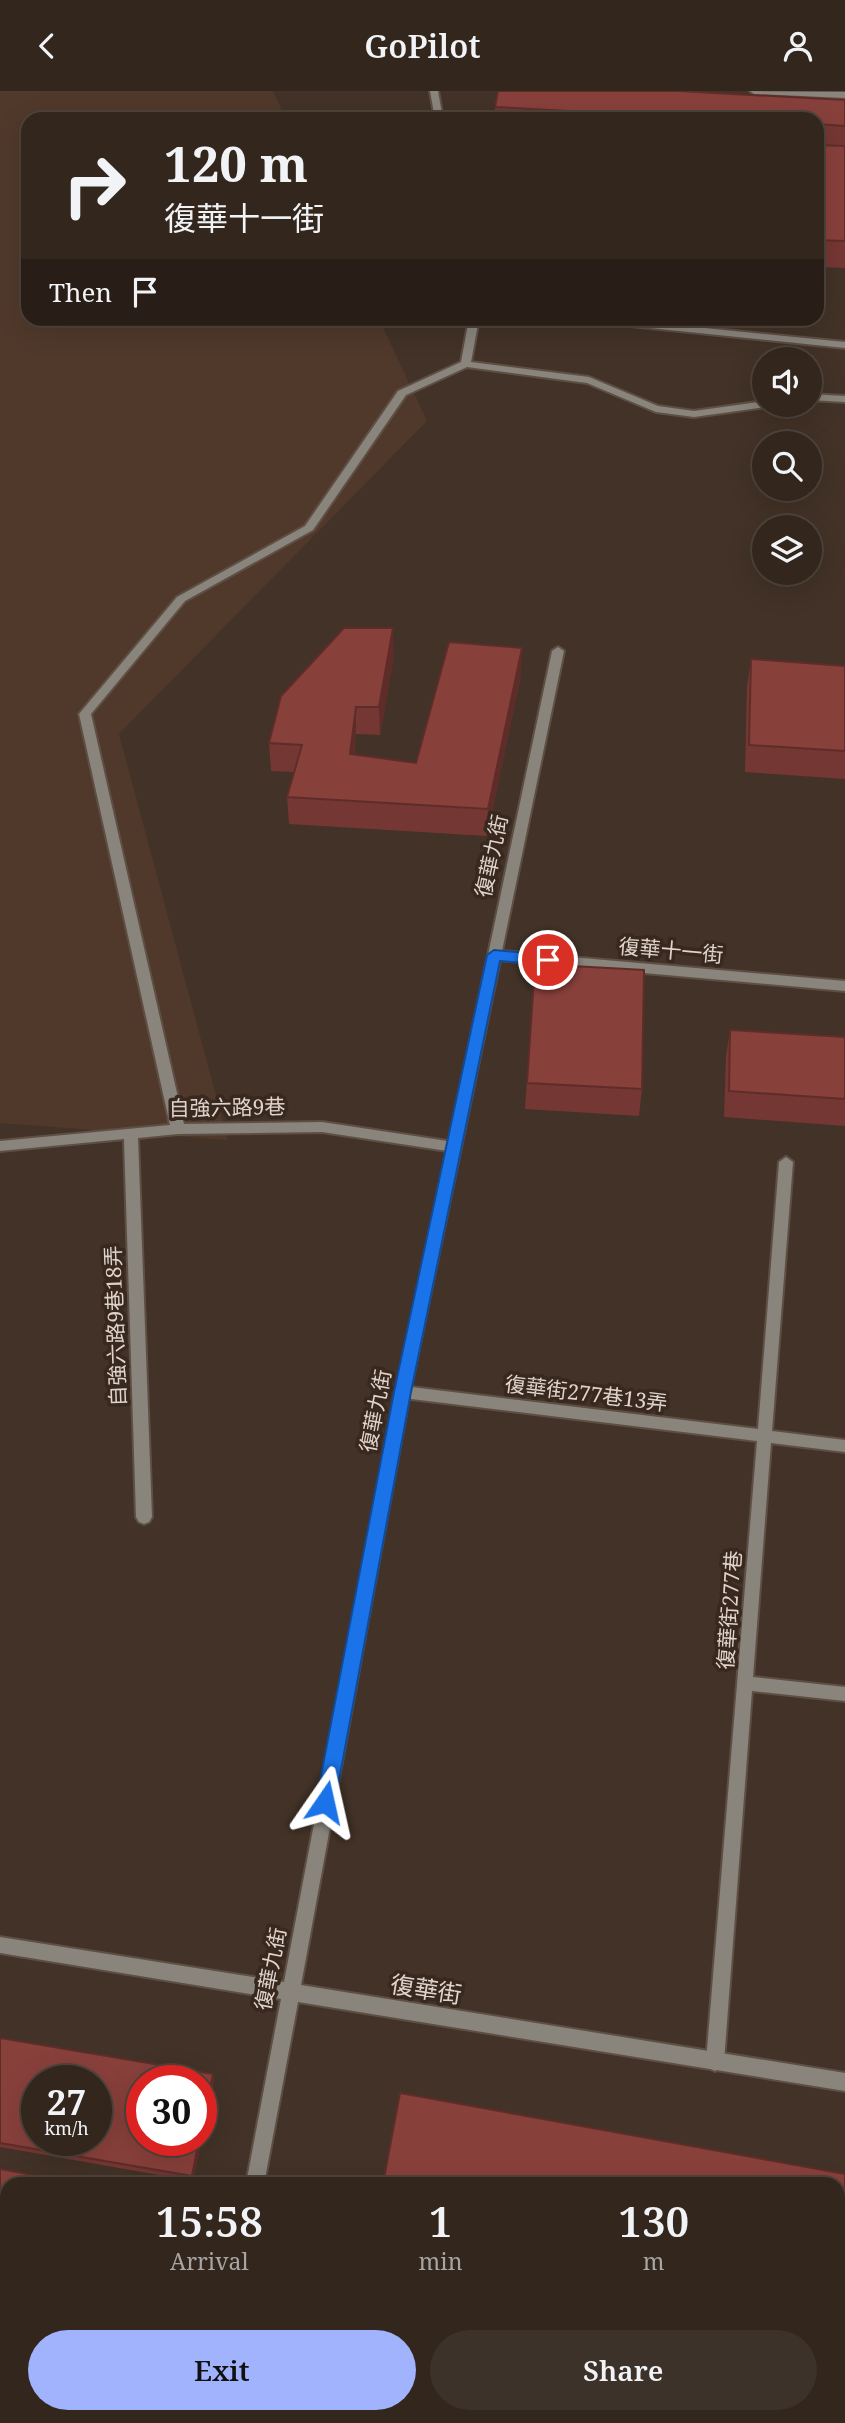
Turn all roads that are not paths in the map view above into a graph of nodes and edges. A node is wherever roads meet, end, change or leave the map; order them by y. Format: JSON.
{"nodes":[{"id":1,"x":434,"y":91,"type":"edge"},
{"id":2,"x":754,"y":91,"type":"edge"},
{"id":3,"x":845,"y":95,"type":"edge"},
{"id":4,"x":438,"y":112,"type":"edge"},
{"id":5,"x":473,"y":326,"type":"edge"},
{"id":6,"x":660,"y":326,"type":"edge"},
{"id":7,"x":845,"y":345,"type":"edge"},
{"id":8,"x":466,"y":364,"type":"junction"},
{"id":9,"x":822,"y":398,"type":"edge"},
{"id":10,"x":845,"y":399,"type":"edge"},
{"id":11,"x":752,"y":406,"type":"edge"},
{"id":12,"x":558,"y":651,"type":"dead end"},
{"id":13,"x":494,"y":955,"type":"junction"},
{"id":14,"x":845,"y":986,"type":"edge"},
{"id":15,"x":178,"y":1129,"type":"junction"},
{"id":16,"x":131,"y":1133,"type":"junction"},
{"id":17,"x":0,"y":1146,"type":"edge"},
{"id":18,"x":454,"y":1147,"type":"junction"},
{"id":19,"x":786,"y":1162,"type":"dead end"},
{"id":20,"x":402,"y":1392,"type":"junction"},
{"id":21,"x":764,"y":1438,"type":"junction"},
{"id":22,"x":845,"y":1446,"type":"edge"},
{"id":23,"x":144,"y":1517,"type":"dead end"},
{"id":24,"x":745,"y":1683,"type":"junction"},
{"id":25,"x":845,"y":1694,"type":"edge"},
{"id":26,"x":0,"y":1945,"type":"edge"},
{"id":27,"x":289,"y":1993,"type":"junction"},
{"id":28,"x":715,"y":2062,"type":"junction"},
{"id":29,"x":845,"y":2082,"type":"edge"},
{"id":30,"x":255,"y":2177,"type":"edge"}],
"edges":[{"from":1,"to":4,"type":"street"},
{"from":2,"to":3,"type":"street"},
{"from":5,"to":8,"type":"street"},
{"from":6,"to":7,"type":"street"},
{"from":8,"to":11,"type":"street"},
{"from":8,"to":15,"type":"street"},
{"from":9,"to":10,"type":"street"},
{"from":12,"to":13,"type":"street","name":"復華九街"},
{"from":13,"to":14,"type":"street","name":"復華十一街"},
{"from":13,"to":18,"type":"street","name":"復華九街"},
{"from":15,"to":16,"type":"street","name":"自強六路9巷"},
{"from":15,"to":18,"type":"street","name":"自強六路9巷"},
{"from":16,"to":17,"type":"street","name":"自強六路9巷"},
{"from":16,"to":23,"type":"street","name":"自強六路9巷18弄"},
{"from":18,"to":20,"type":"street","name":"復華九街"},
{"from":19,"to":21,"type":"street","name":"復華街277巷"},
{"from":20,"to":21,"type":"street","name":"復華街277巷13弄"},
{"from":20,"to":27,"type":"street","name":"復華九街"},
{"from":21,"to":22,"type":"street","name":"復華街277巷13弄"},
{"from":21,"to":24,"type":"street","name":"復華街277巷"},
{"from":24,"to":25,"type":"street"},
{"from":24,"to":28,"type":"street","name":"復華街277巷"},
{"from":26,"to":27,"type":"street","name":"復華街"},
{"from":27,"to":28,"type":"street","name":"復華街"},
{"from":27,"to":30,"type":"street","name":"復華九街"},
{"from":28,"to":29,"type":"street","name":"復華街"}]}
